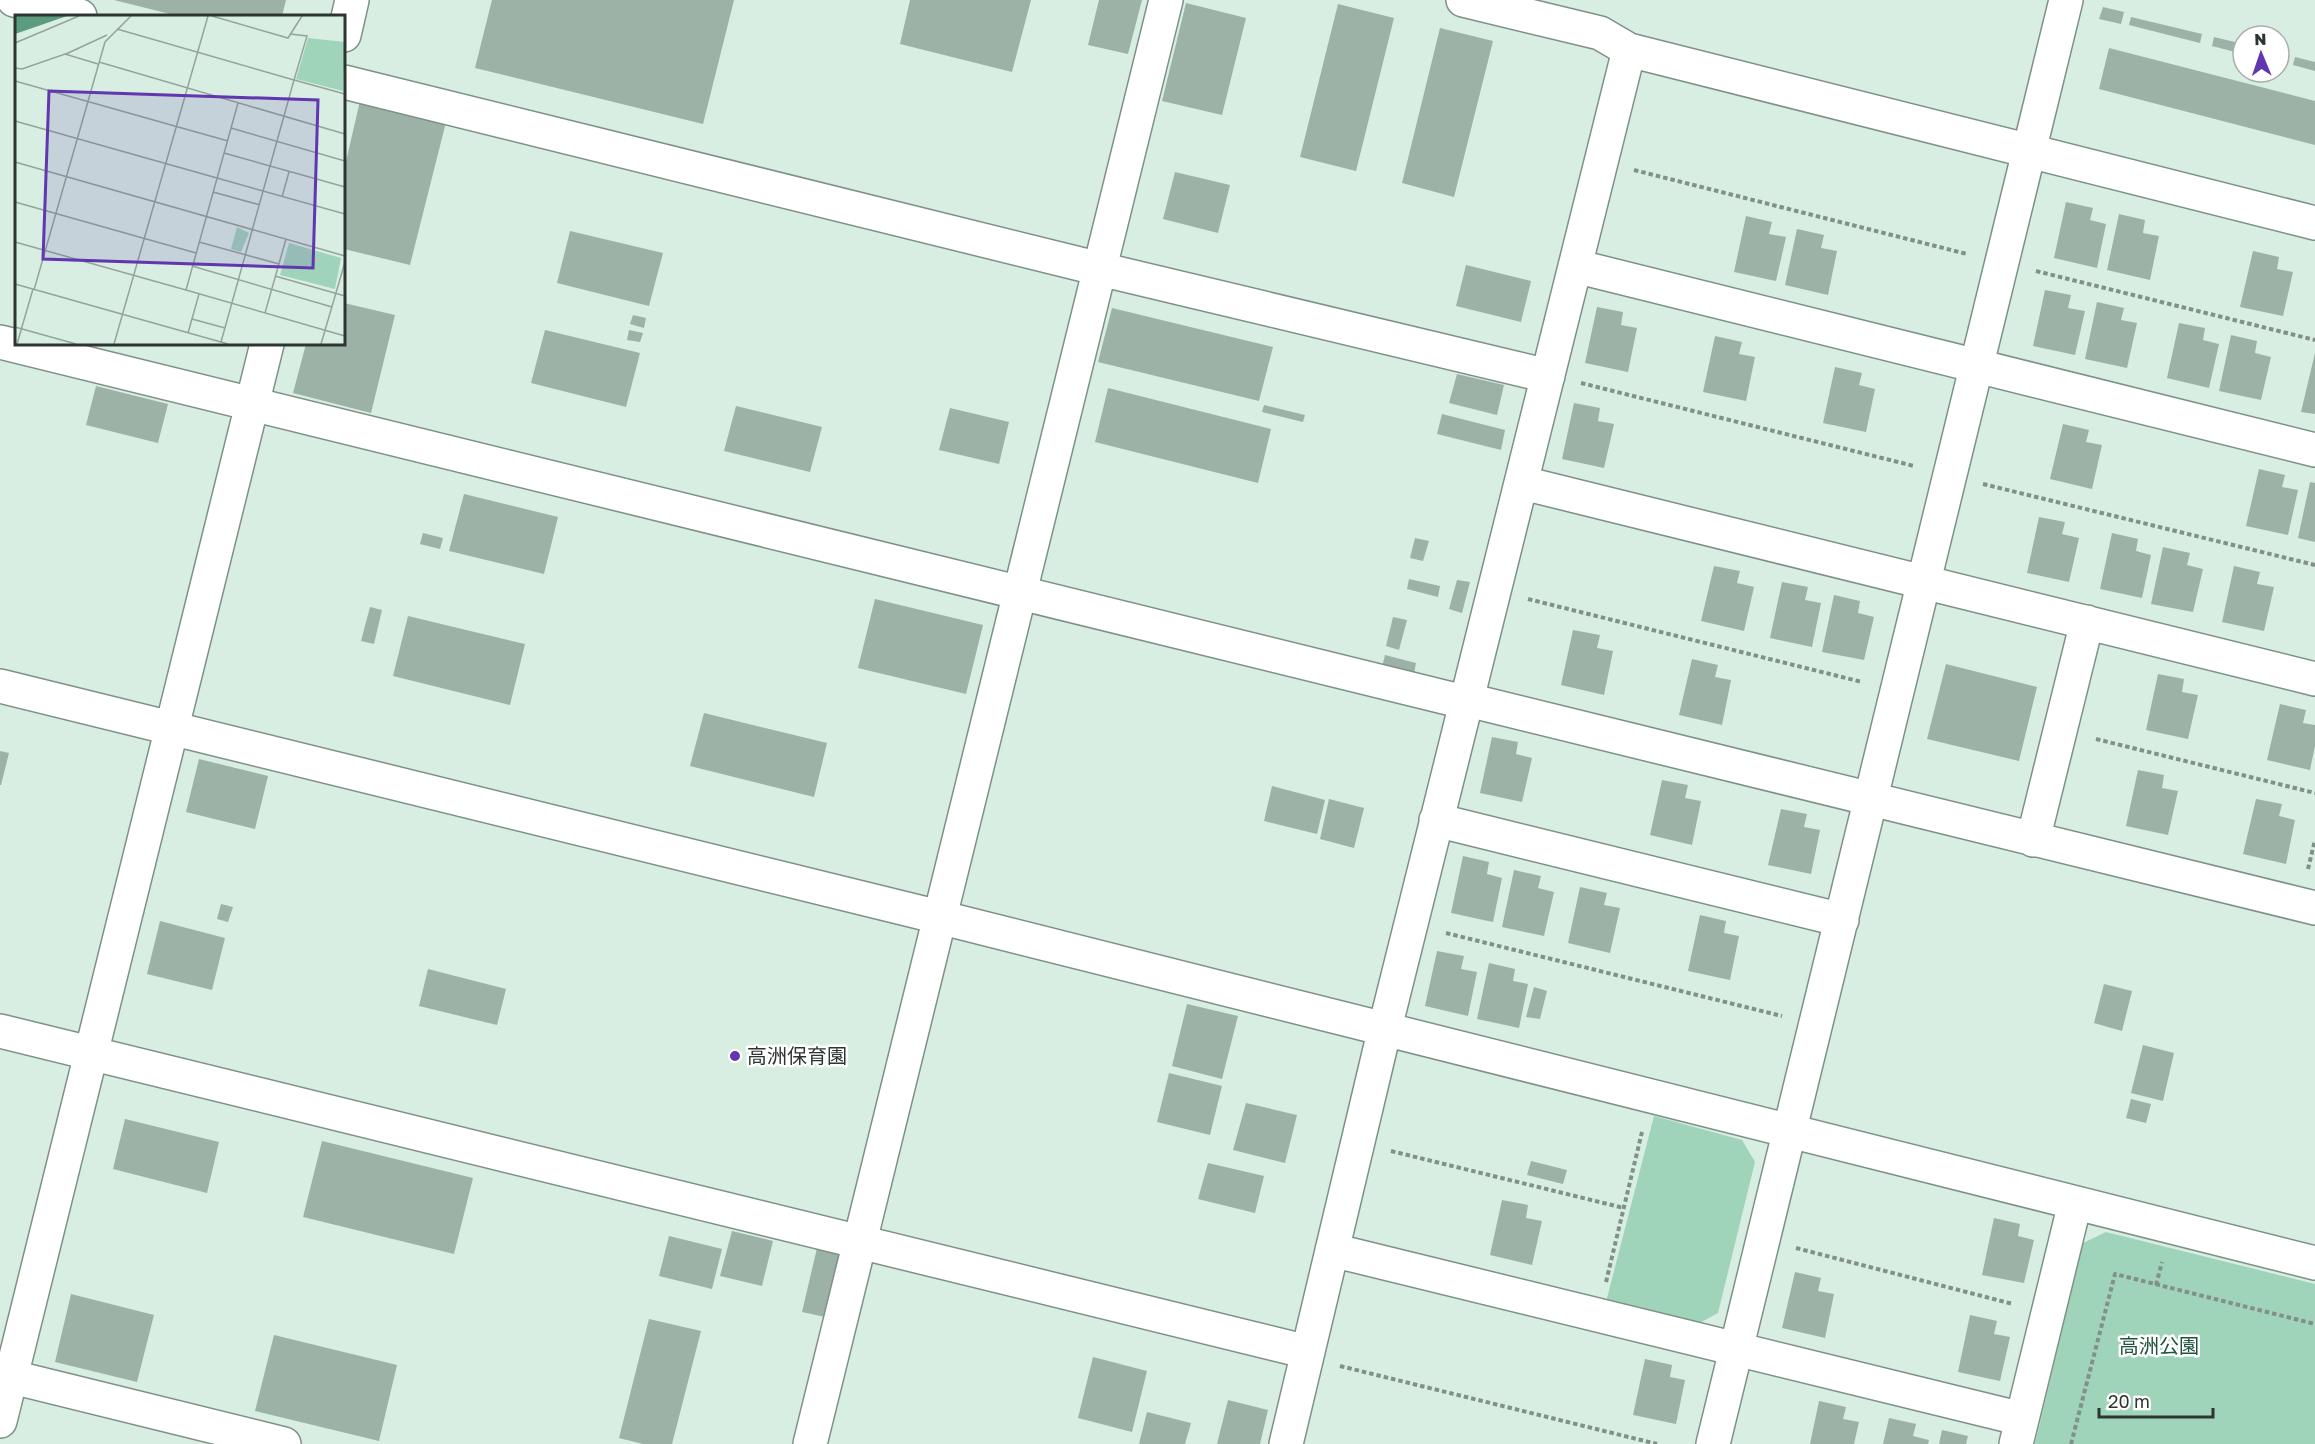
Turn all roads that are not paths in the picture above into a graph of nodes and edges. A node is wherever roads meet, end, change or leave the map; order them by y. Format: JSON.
{"nodes":[{"id":1,"x":14,"y":0,"type":"edge"},
{"id":2,"x":352,"y":0,"type":"edge"},
{"id":3,"x":1166,"y":0,"type":"edge"},
{"id":4,"x":1463,"y":0,"type":"edge"},
{"id":5,"x":2067,"y":0,"type":"edge"},
{"id":6,"x":76,"y":15,"type":"edge"},
{"id":7,"x":345,"y":31,"type":"edge"},
{"id":8,"x":1629,"y":50,"type":"junction"},
{"id":9,"x":345,"y":82,"type":"edge"},
{"id":10,"x":2030,"y":151,"type":"junction"},
{"id":11,"x":2315,"y":222,"type":"edge"},
{"id":12,"x":1575,"y":266,"type":"junction"},
{"id":13,"x":1100,"y":269,"type":"junction"},
{"id":14,"x":0,"y":342,"type":"edge"},
{"id":15,"x":267,"y":345,"type":"edge"},
{"id":16,"x":1979,"y":365,"type":"junction"},
{"id":17,"x":1548,"y":376,"type":"junction"},
{"id":18,"x":252,"y":404,"type":"junction"},
{"id":19,"x":2315,"y":450,"type":"edge"},
{"id":20,"x":1523,"y":483,"type":"junction"},
{"id":21,"x":1926,"y":583,"type":"junction"},
{"id":22,"x":1020,"y":594,"type":"junction"},
{"id":23,"x":2087,"y":622,"type":"junction"},
{"id":24,"x":2315,"y":679,"type":"edge"},
{"id":25,"x":0,"y":686,"type":"edge"},
{"id":26,"x":1468,"y":701,"type":"junction"},
{"id":27,"x":172,"y":728,"type":"junction"},
{"id":28,"x":1873,"y":799,"type":"junction"},
{"id":29,"x":1436,"y":820,"type":"junction"},
{"id":30,"x":2033,"y":840,"type":"junction"},
{"id":31,"x":2315,"y":908,"type":"edge"},
{"id":32,"x":939,"y":917,"type":"junction"},
{"id":33,"x":1842,"y":920,"type":"junction"},
{"id":34,"x":1385,"y":1028,"type":"junction"},
{"id":35,"x":0,"y":1031,"type":"edge"},
{"id":36,"x":91,"y":1054,"type":"junction"},
{"id":37,"x":1789,"y":1132,"type":"junction"},
{"id":38,"x":2075,"y":1203,"type":"junction"},
{"id":39,"x":859,"y":1242,"type":"junction"},
{"id":40,"x":1332,"y":1250,"type":"junction"},
{"id":41,"x":2315,"y":1263,"type":"edge"},
{"id":42,"x":1736,"y":1349,"type":"junction"},
{"id":43,"x":1308,"y":1355,"type":"junction"},
{"id":44,"x":5,"y":1376,"type":"edge"},
{"id":45,"x":0,"y":1421,"type":"edge"},
{"id":46,"x":2019,"y":1432,"type":"edge"},
{"id":47,"x":284,"y":1444,"type":"edge"},
{"id":48,"x":810,"y":1444,"type":"edge"},
{"id":49,"x":1286,"y":1444,"type":"edge"},
{"id":50,"x":1713,"y":1444,"type":"edge"}],
"edges":[{"from":1,"to":6,"type":"street"},
{"from":2,"to":7,"type":"street"},
{"from":3,"to":13,"type":"street"},
{"from":4,"to":8,"type":"street"},
{"from":5,"to":10,"type":"street"},
{"from":8,"to":10,"type":"street"},
{"from":8,"to":12,"type":"street"},
{"from":9,"to":13,"type":"street"},
{"from":10,"to":11,"type":"street"},
{"from":10,"to":16,"type":"street"},
{"from":12,"to":16,"type":"street"},
{"from":12,"to":17,"type":"street"},
{"from":13,"to":17,"type":"street"},
{"from":13,"to":22,"type":"street"},
{"from":14,"to":18,"type":"street"},
{"from":15,"to":18,"type":"street"},
{"from":16,"to":19,"type":"street"},
{"from":16,"to":21,"type":"street"},
{"from":17,"to":20,"type":"street"},
{"from":18,"to":22,"type":"street"},
{"from":18,"to":27,"type":"street"},
{"from":20,"to":21,"type":"street"},
{"from":20,"to":26,"type":"street"},
{"from":21,"to":23,"type":"street"},
{"from":21,"to":28,"type":"street"},
{"from":22,"to":26,"type":"street"},
{"from":22,"to":32,"type":"street"},
{"from":23,"to":24,"type":"street"},
{"from":23,"to":30,"type":"street"},
{"from":25,"to":27,"type":"street"},
{"from":26,"to":28,"type":"street"},
{"from":26,"to":29,"type":"street"},
{"from":27,"to":32,"type":"street"},
{"from":27,"to":36,"type":"street"},
{"from":28,"to":30,"type":"street"},
{"from":28,"to":33,"type":"street"},
{"from":29,"to":33,"type":"street"},
{"from":29,"to":34,"type":"street"},
{"from":30,"to":31,"type":"street"},
{"from":32,"to":34,"type":"street"},
{"from":32,"to":39,"type":"street"},
{"from":33,"to":37,"type":"street"},
{"from":34,"to":37,"type":"street"},
{"from":34,"to":40,"type":"street"},
{"from":35,"to":36,"type":"street"},
{"from":36,"to":39,"type":"street"},
{"from":36,"to":44,"type":"street"},
{"from":37,"to":38,"type":"street"},
{"from":37,"to":42,"type":"street"},
{"from":38,"to":41,"type":"street"},
{"from":38,"to":46,"type":"street"},
{"from":39,"to":43,"type":"street"},
{"from":39,"to":48,"type":"street"},
{"from":40,"to":42,"type":"street"},
{"from":40,"to":43,"type":"street"},
{"from":42,"to":46,"type":"street"},
{"from":42,"to":50,"type":"street"},
{"from":43,"to":49,"type":"street"},
{"from":44,"to":45,"type":"street"},
{"from":44,"to":47,"type":"street"}]}
